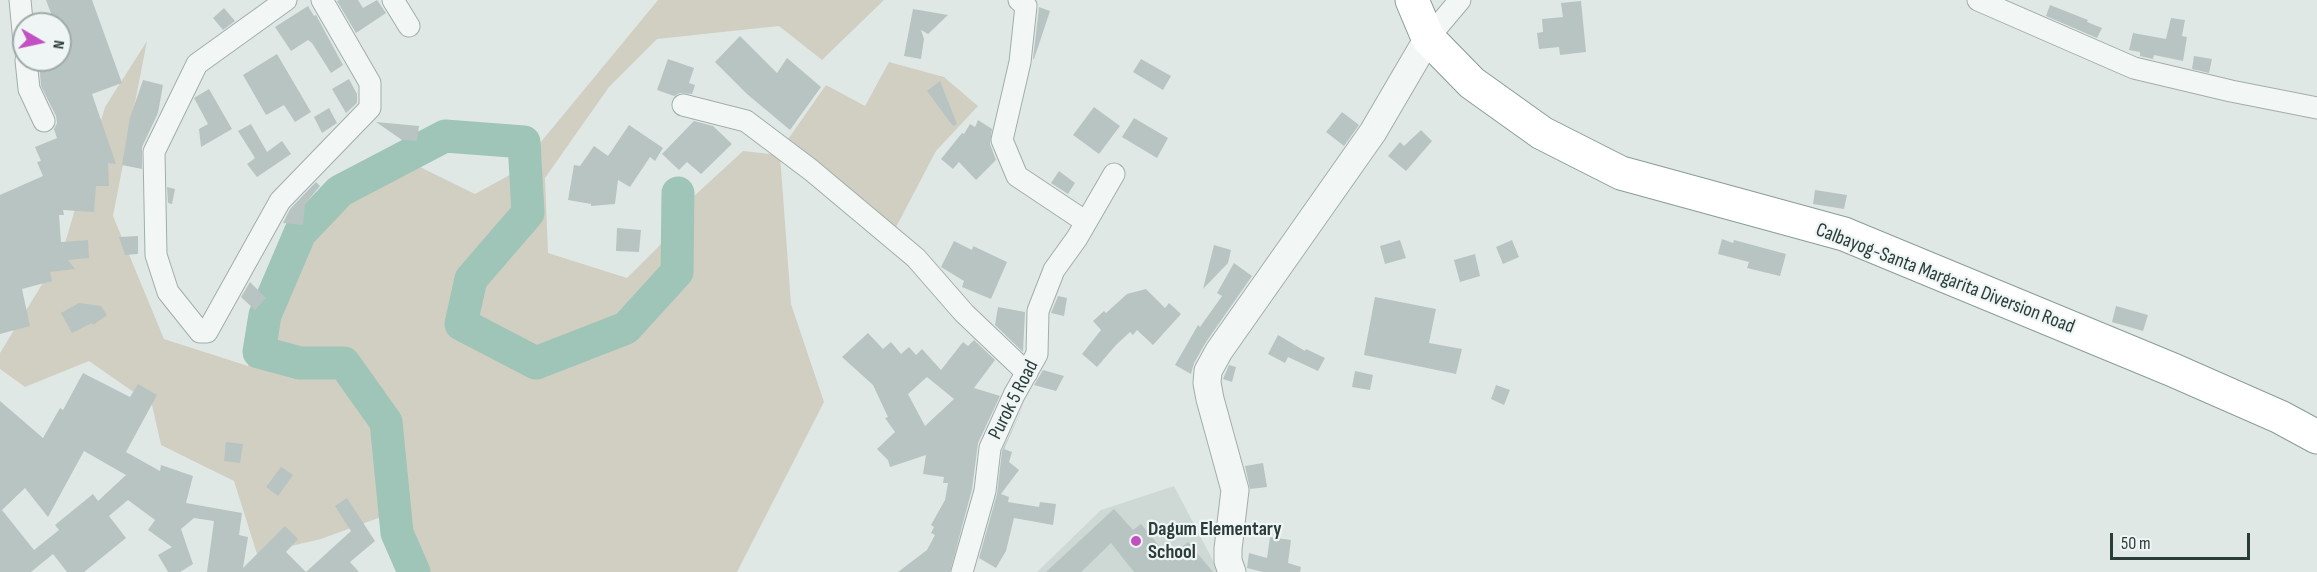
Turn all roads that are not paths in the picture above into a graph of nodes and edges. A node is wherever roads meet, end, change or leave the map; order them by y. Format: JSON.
{"nodes":[{"id":1,"x":286,"y":0,"type":"edge"},
{"id":2,"x":322,"y":0,"type":"edge"},
{"id":3,"x":393,"y":0,"type":"edge"},
{"id":4,"x":1019,"y":0,"type":"edge"},
{"id":5,"x":1412,"y":0,"type":"edge"},
{"id":6,"x":1460,"y":0,"type":"edge"},
{"id":7,"x":1978,"y":0,"type":"edge"},
{"id":8,"x":409,"y":26,"type":"dead end"},
{"id":9,"x":1428,"y":38,"type":"junction"},
{"id":10,"x":27,"y":72,"type":"edge"},
{"id":11,"x":683,"y":105,"type":"dead end"},
{"id":12,"x":2317,"y":108,"type":"edge"},
{"id":13,"x":44,"y":121,"type":"dead end"},
{"id":14,"x":1114,"y":174,"type":"dead end"},
{"id":15,"x":1086,"y":222,"type":"junction"},
{"id":16,"x":1027,"y":373,"type":"junction"},
{"id":17,"x":2317,"y":437,"type":"edge"},
{"id":18,"x":962,"y":572,"type":"edge"},
{"id":19,"x":1232,"y":572,"type":"edge"}],
"edges":[{"from":1,"to":2,"type":"street"},
{"from":3,"to":8,"type":"street"},
{"from":4,"to":15,"type":"street"},
{"from":5,"to":9,"type":"highway","name":"Calbayog-Santa Margarita Diversion Road"},
{"from":6,"to":9,"type":"street"},
{"from":7,"to":12,"type":"street"},
{"from":9,"to":17,"type":"highway","name":"Calbayog-Santa Margarita Diversion Road"},
{"from":9,"to":19,"type":"street"},
{"from":10,"to":13,"type":"street"},
{"from":11,"to":16,"type":"street"},
{"from":14,"to":15,"type":"street","name":"Purok 5 Road"},
{"from":15,"to":16,"type":"street","name":"Purok 5 Road"},
{"from":16,"to":18,"type":"street","name":"Purok 5 Road"}]}
